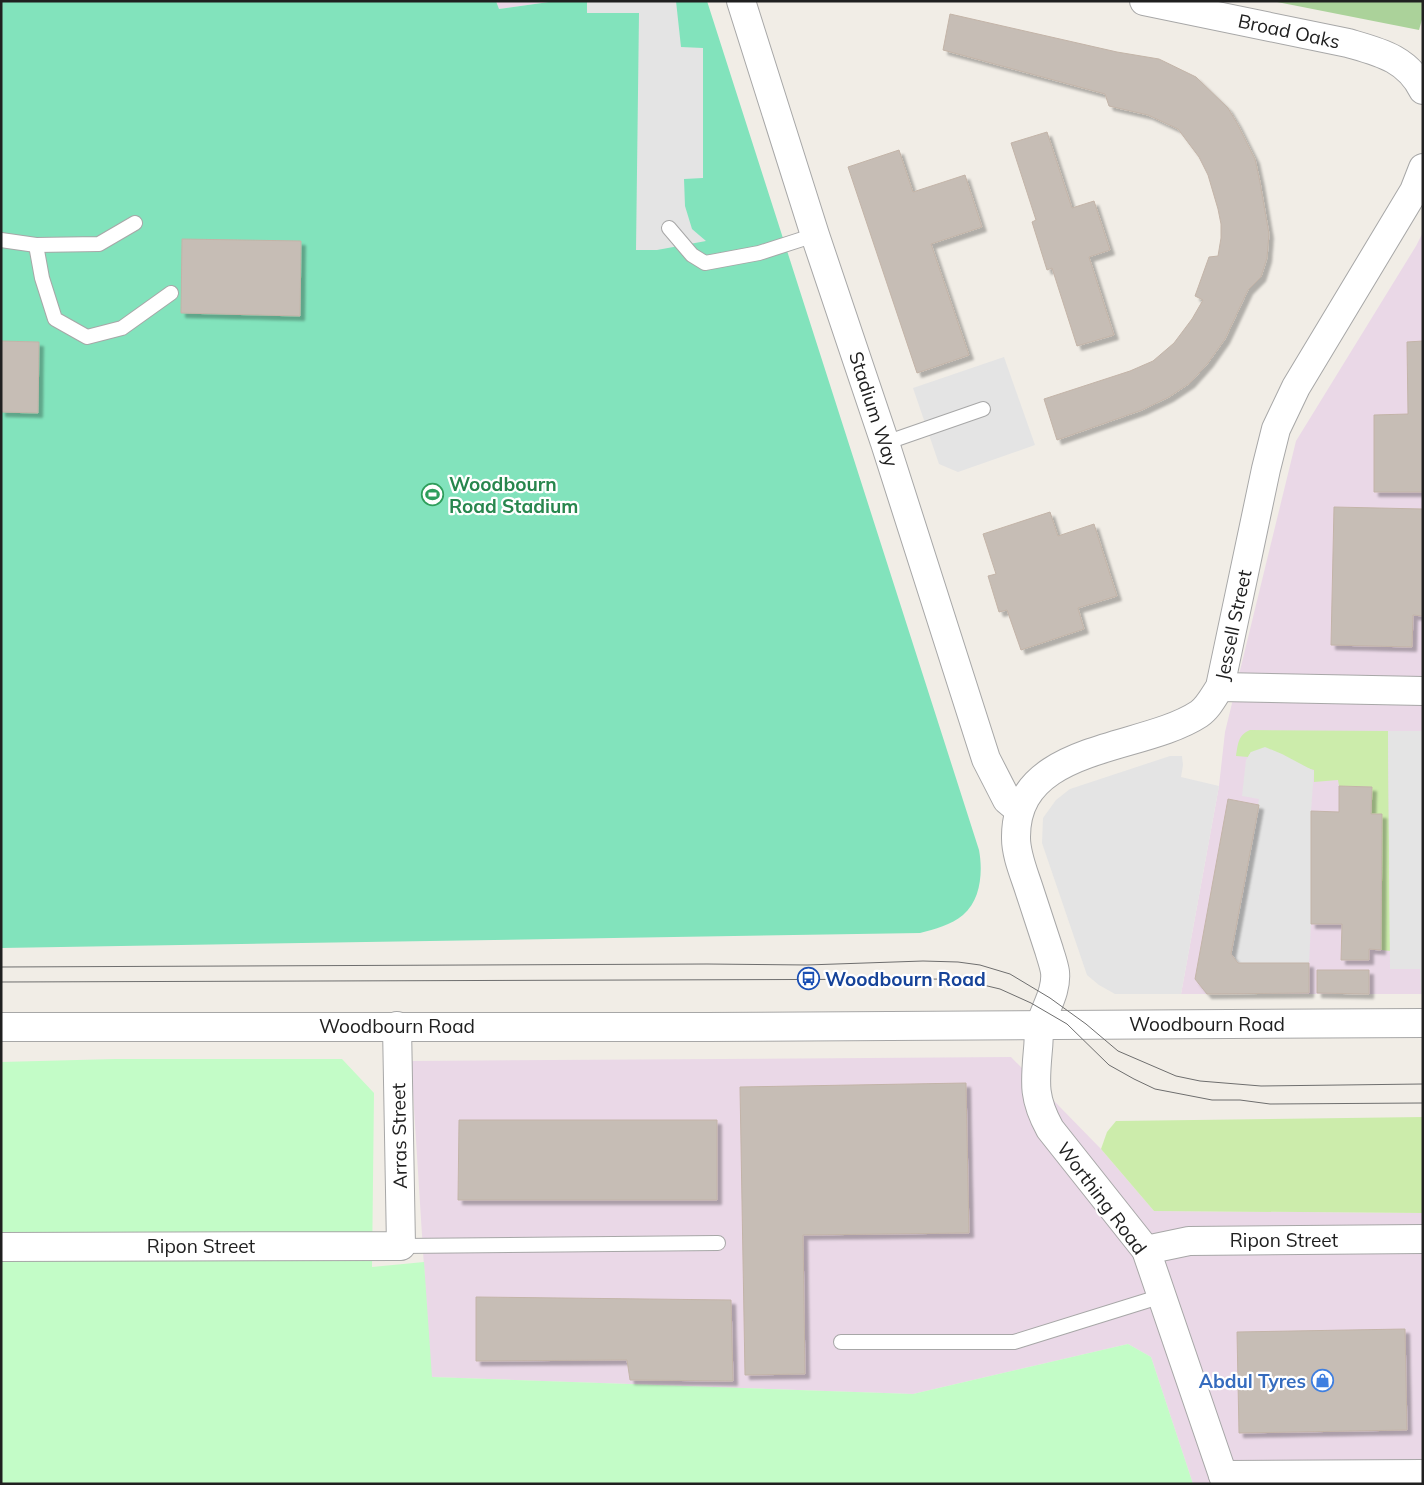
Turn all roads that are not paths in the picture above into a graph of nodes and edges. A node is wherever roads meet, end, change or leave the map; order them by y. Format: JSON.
{"nodes":[{"id":1,"x":741,"y":1,"type":"edge"},
{"id":2,"x":1144,"y":1,"type":"edge"},
{"id":3,"x":1423,"y":90,"type":"edge"},
{"id":4,"x":1423,"y":168,"type":"edge"},
{"id":5,"x":135,"y":223,"type":"dead end"},
{"id":6,"x":669,"y":228,"type":"dead end"},
{"id":7,"x":815,"y":235,"type":"junction"},
{"id":8,"x":1,"y":240,"type":"edge"},
{"id":9,"x":36,"y":245,"type":"junction"},
{"id":10,"x":170,"y":293,"type":"dead end"},
{"id":11,"x":983,"y":409,"type":"dead end"},
{"id":12,"x":885,"y":443,"type":"junction"},
{"id":13,"x":1220,"y":687,"type":"junction"},
{"id":14,"x":1423,"y":691,"type":"edge"},
{"id":15,"x":1019,"y":810,"type":"junction"},
{"id":16,"x":1423,"y":1023,"type":"edge"},
{"id":17,"x":1040,"y":1024,"type":"junction"},
{"id":18,"x":397,"y":1026,"type":"junction"},
{"id":19,"x":1,"y":1027,"type":"edge"},
{"id":20,"x":1423,"y":1239,"type":"edge"},
{"id":21,"x":718,"y":1243,"type":"dead end"},
{"id":22,"x":401,"y":1246,"type":"junction"},
{"id":23,"x":1,"y":1247,"type":"edge"},
{"id":24,"x":1146,"y":1250,"type":"junction"},
{"id":25,"x":1162,"y":1296,"type":"junction"},
{"id":26,"x":841,"y":1342,"type":"dead end"},
{"id":27,"x":1423,"y":1474,"type":"edge"},
{"id":28,"x":1224,"y":1479,"type":"edge"}],
"edges":[{"from":1,"to":7,"type":"street","name":"Stadium Way"},
{"from":2,"to":3,"type":"street","name":"Broad Oaks"},
{"from":4,"to":13,"type":"street","name":"Jessell Street"},
{"from":5,"to":9,"type":"lane"},
{"from":6,"to":7,"type":"lane"},
{"from":7,"to":12,"type":"street","name":"Stadium Way"},
{"from":8,"to":9,"type":"lane"},
{"from":9,"to":10,"type":"lane"},
{"from":11,"to":12,"type":"lane"},
{"from":12,"to":15,"type":"street","name":"Stadium Way"},
{"from":13,"to":14,"type":"street"},
{"from":13,"to":15,"type":"street","name":"Jessell Street"},
{"from":15,"to":17,"type":"street","name":"Jessell Street"},
{"from":16,"to":17,"type":"street","name":"Woodbourn Road"},
{"from":17,"to":18,"type":"street","name":"Woodbourn Road"},
{"from":17,"to":24,"type":"street","name":"Worthing Road"},
{"from":18,"to":19,"type":"street","name":"Woodbourn Road"},
{"from":18,"to":22,"type":"street","name":"Arras Street"},
{"from":20,"to":24,"type":"street","name":"Ripon Street"},
{"from":21,"to":22,"type":"lane"},
{"from":22,"to":23,"type":"street","name":"Ripon Street"},
{"from":24,"to":25,"type":"street","name":"Worthing Road"},
{"from":25,"to":26,"type":"lane"},
{"from":25,"to":28,"type":"street","name":"Worthing Road"},
{"from":27,"to":28,"type":"street"}]}
